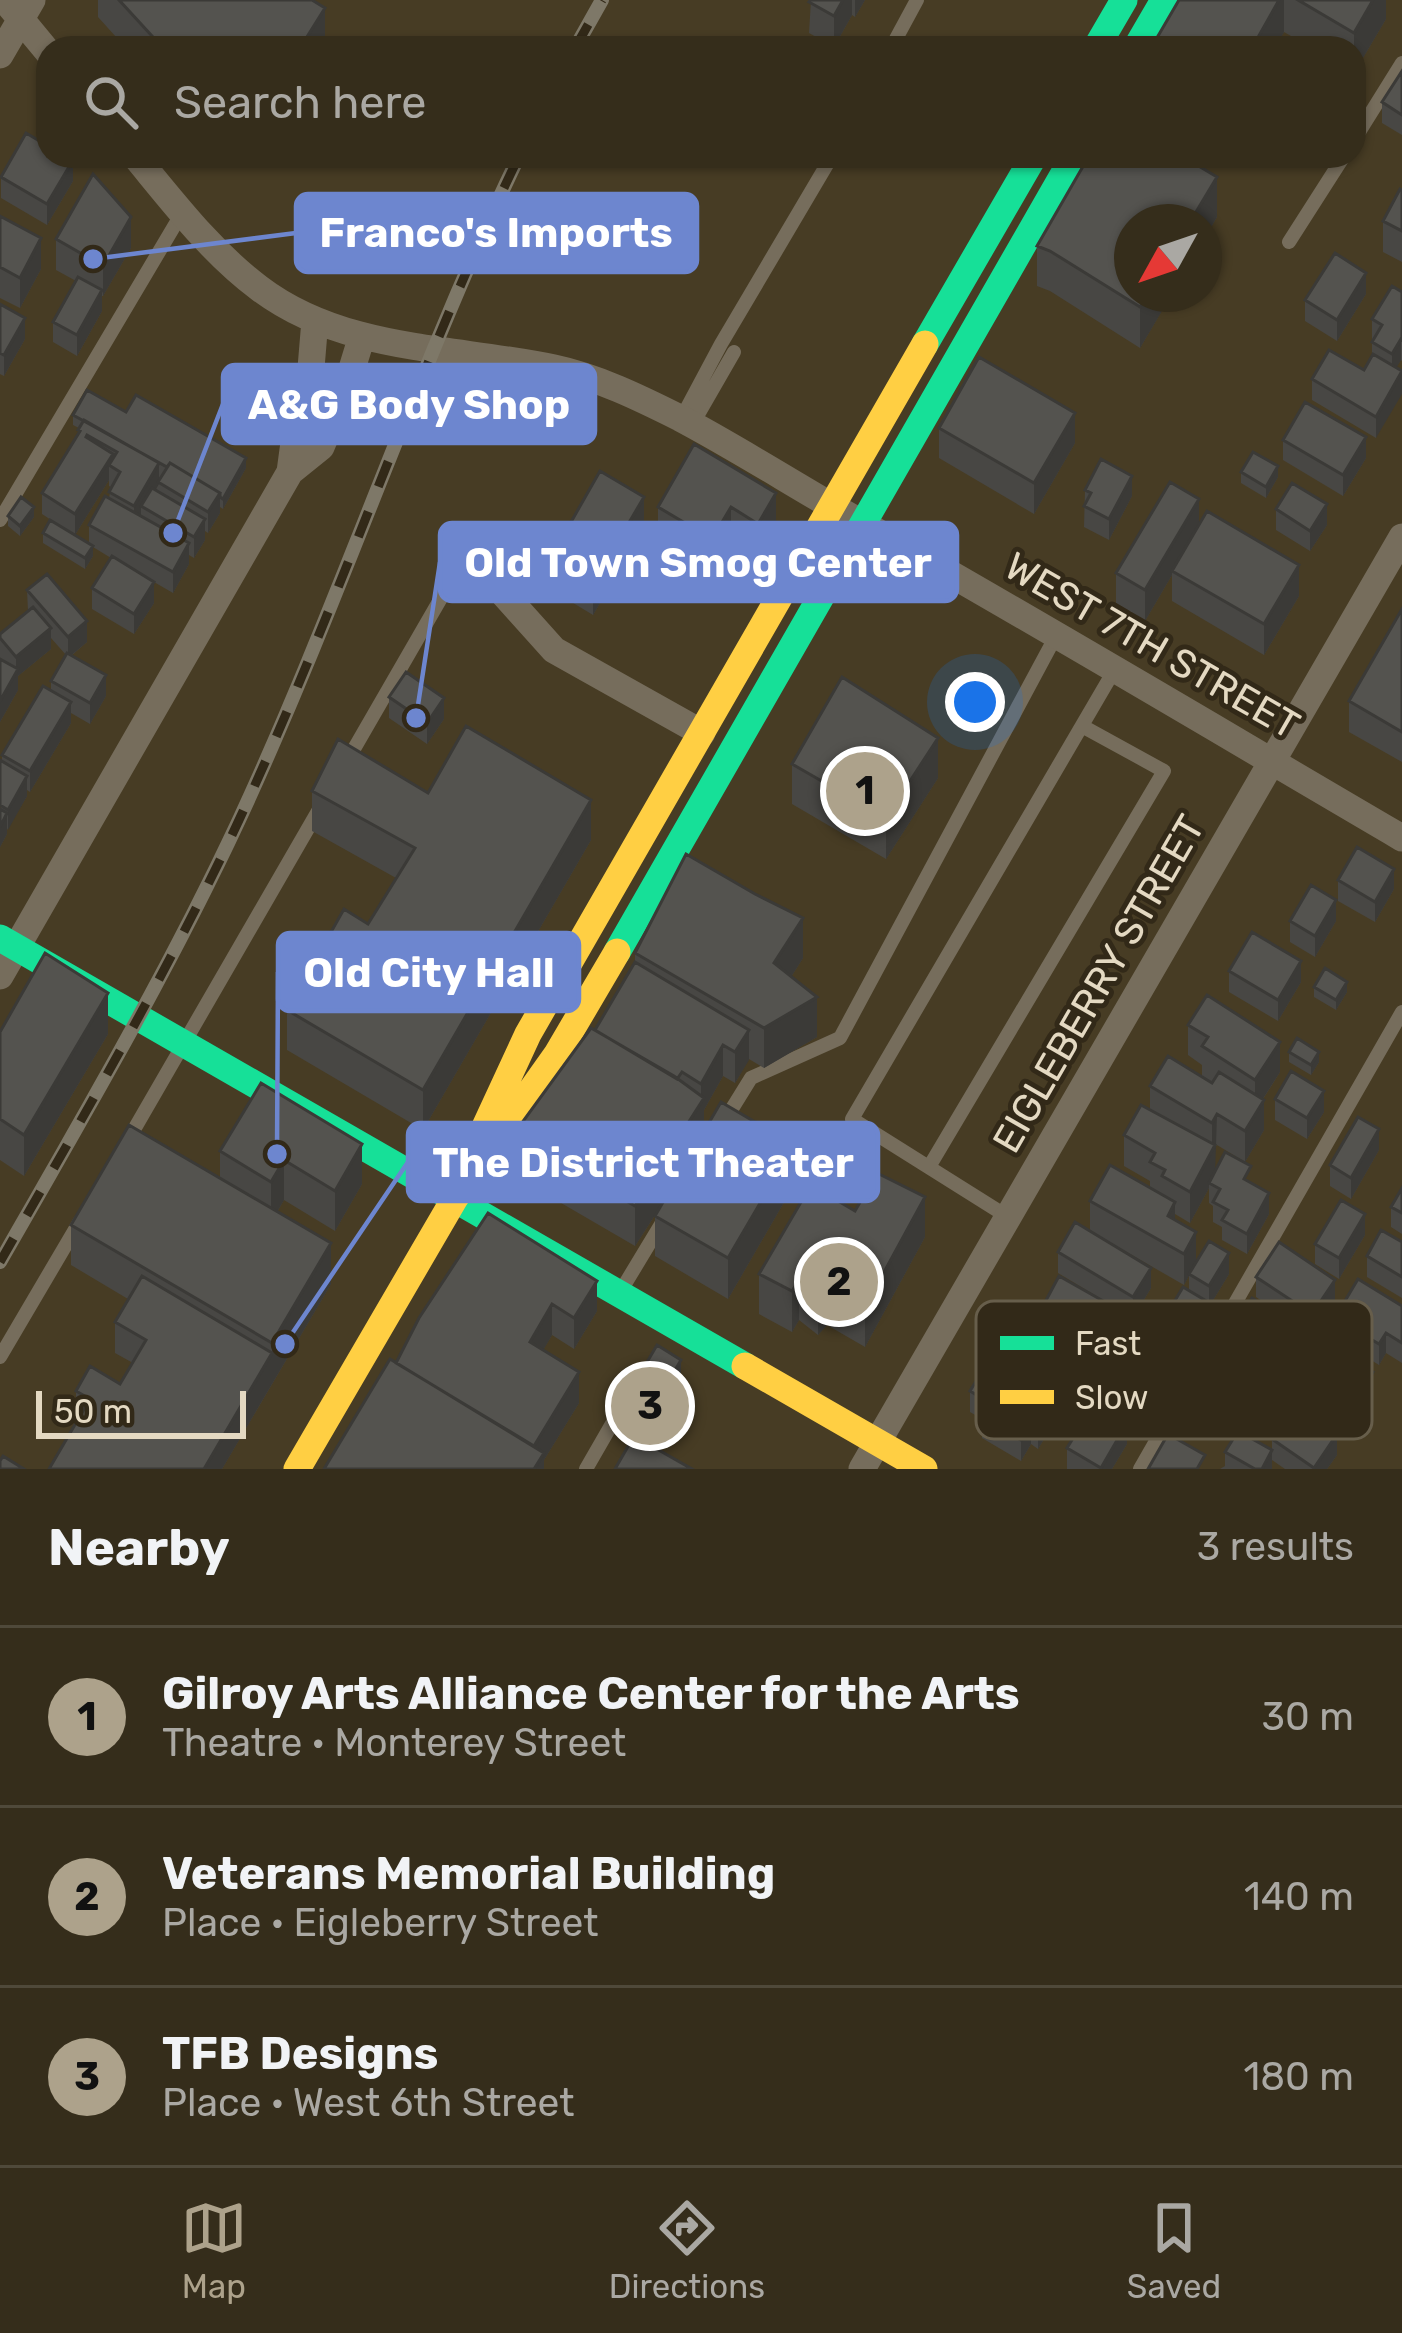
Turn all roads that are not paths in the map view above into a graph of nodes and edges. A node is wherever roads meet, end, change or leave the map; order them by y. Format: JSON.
{"nodes":[{"id":1,"x":917,"y":0,"type":"edge"},
{"id":2,"x":1124,"y":0,"type":"edge"},
{"id":3,"x":1164,"y":0,"type":"edge"},
{"id":4,"x":20,"y":6,"type":"edge"},
{"id":5,"x":38,"y":36,"type":"edge"},
{"id":6,"x":898,"y":36,"type":"edge"},
{"id":7,"x":1103,"y":36,"type":"edge"},
{"id":8,"x":1143,"y":36,"type":"edge"},
{"id":9,"x":0,"y":55,"type":"edge"},
{"id":10,"x":1402,"y":63,"type":"edge"},
{"id":11,"x":1366,"y":121,"type":"edge"},
{"id":12,"x":145,"y":168,"type":"edge"},
{"id":13,"x":825,"y":168,"type":"edge"},
{"id":14,"x":1027,"y":168,"type":"edge"},
{"id":15,"x":1067,"y":168,"type":"edge"},
{"id":16,"x":1336,"y":168,"type":"edge"},
{"id":17,"x":182,"y":213,"type":"junction"},
{"id":18,"x":1288,"y":242,"type":"dead end"},
{"id":19,"x":315,"y":320,"type":"junction"},
{"id":20,"x":362,"y":336,"type":"junction"},
{"id":21,"x":687,"y":422,"type":"junction"},
{"id":22,"x":290,"y":472,"type":"junction"},
{"id":23,"x":832,"y":506,"type":"junction"},
{"id":24,"x":0,"y":520,"type":"edge"},
{"id":25,"x":863,"y":523,"type":"junction"},
{"id":26,"x":1402,"y":537,"type":"edge"},
{"id":27,"x":466,"y":553,"type":"joint"},
{"id":28,"x":1057,"y":634,"type":"junction"},
{"id":29,"x":1115,"y":669,"type":"junction"},
{"id":30,"x":1082,"y":726,"type":"junction"},
{"id":31,"x":702,"y":733,"type":"junction"},
{"id":32,"x":1273,"y":762,"type":"junction"},
{"id":33,"x":338,"y":778,"type":"edge"},
{"id":34,"x":326,"y":798,"type":"edge"},
{"id":35,"x":1402,"y":838,"type":"edge"},
{"id":36,"x":9,"y":943,"type":"edge"},
{"id":37,"x":0,"y":976,"type":"edge"},
{"id":38,"x":1402,"y":1012,"type":"edge"},
{"id":39,"x":185,"y":1043,"type":"junction"},
{"id":40,"x":715,"y":1136,"type":"edge"},
{"id":41,"x":116,"y":1161,"type":"edge"},
{"id":42,"x":929,"y":1167,"type":"junction"},
{"id":43,"x":454,"y":1198,"type":"junction"},
{"id":44,"x":92,"y":1200,"type":"edge"},
{"id":45,"x":667,"y":1215,"type":"edge"},
{"id":46,"x":1008,"y":1217,"type":"junction"},
{"id":47,"x":619,"y":1294,"type":"junction"},
{"id":48,"x":1236,"y":1301,"type":"edge"},
{"id":49,"x":0,"y":1357,"type":"edge"},
{"id":50,"x":638,"y":1378,"type":"edge"},
{"id":51,"x":1157,"y":1439,"type":"edge"},
{"id":52,"x":878,"y":1442,"type":"junction"},
{"id":53,"x":297,"y":1469,"type":"edge"},
{"id":54,"x":586,"y":1469,"type":"edge"},
{"id":55,"x":862,"y":1469,"type":"edge"},
{"id":56,"x":924,"y":1469,"type":"edge"},
{"id":57,"x":1140,"y":1469,"type":"edge"}],
"edges":[{"from":1,"to":6,"type":"lane"},
{"from":2,"to":7,"type":"main road"},
{"from":3,"to":8,"type":"main road"},
{"from":4,"to":5,"type":"street"},
{"from":4,"to":9,"type":"street"},
{"from":10,"to":11,"type":"lane"},
{"from":12,"to":17,"type":"street","name":"WEST 7TH STREET"},
{"from":13,"to":21,"type":"lane"},
{"from":14,"to":23,"type":"main road"},
{"from":15,"to":25,"type":"main road"},
{"from":16,"to":18,"type":"lane"},
{"from":17,"to":19,"type":"street","name":"WEST 7TH STREET"},
{"from":17,"to":24,"type":"lane"},
{"from":19,"to":20,"type":"street","name":"WEST 7TH STREET"},
{"from":19,"to":22,"type":"street"},
{"from":20,"to":21,"type":"street","name":"WEST 7TH STREET"},
{"from":20,"to":22,"type":"street"},
{"from":21,"to":23,"type":"street","name":"WEST 7TH STREET"},
{"from":22,"to":36,"type":"street"},
{"from":23,"to":25,"type":"street","name":"WEST 7TH STREET"},
{"from":23,"to":31,"type":"main road"},
{"from":25,"to":28,"type":"street","name":"WEST 7TH STREET"},
{"from":25,"to":43,"type":"main road"},
{"from":26,"to":32,"type":"street","name":"EIGLEBERRY STREET"},
{"from":27,"to":31,"type":"street"},
{"from":27,"to":33,"type":"lane"},
{"from":28,"to":29,"type":"street","name":"WEST 7TH STREET"},
{"from":28,"to":40,"type":"lane"},
{"from":29,"to":30,"type":"lane"},
{"from":29,"to":32,"type":"street","name":"WEST 7TH STREET"},
{"from":30,"to":42,"type":"lane"},
{"from":30,"to":42,"type":"lane"},
{"from":31,"to":43,"type":"main road"},
{"from":32,"to":35,"type":"street","name":"WEST 7TH STREET"},
{"from":32,"to":46,"type":"street","name":"EIGLEBERRY STREET"},
{"from":34,"to":39,"type":"lane"},
{"from":36,"to":37,"type":"street"},
{"from":36,"to":39,"type":"main road"},
{"from":38,"to":48,"type":"lane"},
{"from":39,"to":41,"type":"lane"},
{"from":39,"to":43,"type":"main road"},
{"from":42,"to":46,"type":"lane"},
{"from":43,"to":47,"type":"main road"},
{"from":43,"to":53,"type":"main road"},
{"from":44,"to":49,"type":"lane"},
{"from":45,"to":47,"type":"lane"},
{"from":46,"to":52,"type":"street","name":"EIGLEBERRY STREET"},
{"from":47,"to":52,"type":"main road"},
{"from":50,"to":54,"type":"lane"},
{"from":51,"to":57,"type":"lane"},
{"from":52,"to":55,"type":"street","name":"EIGLEBERRY STREET"},
{"from":52,"to":56,"type":"main road"}]}
